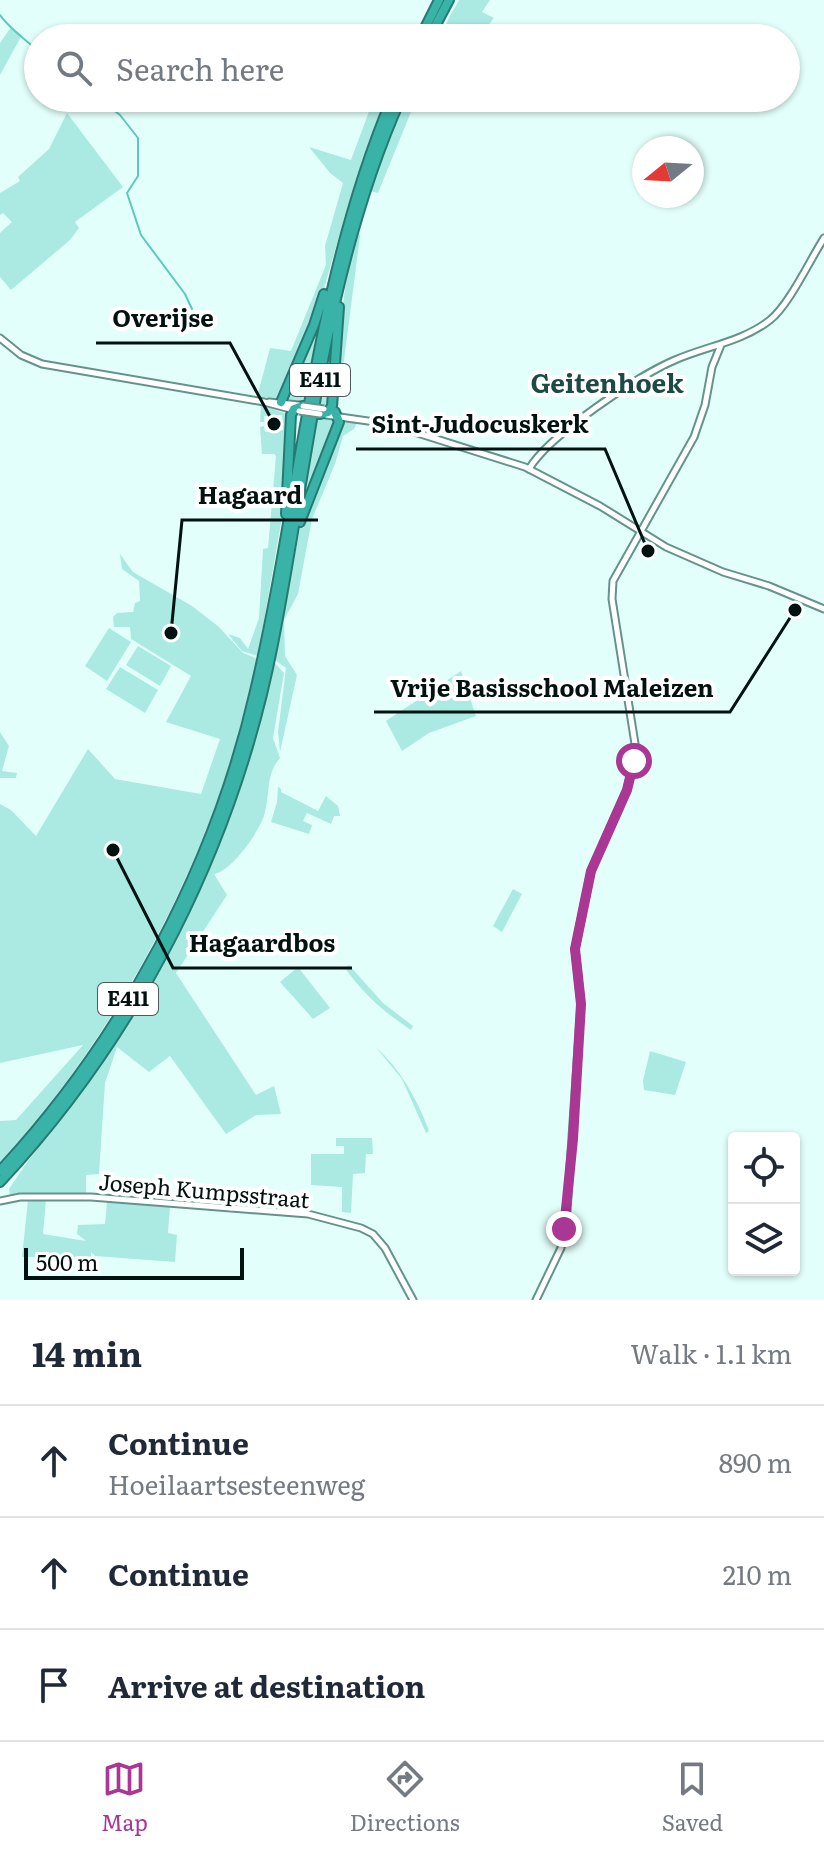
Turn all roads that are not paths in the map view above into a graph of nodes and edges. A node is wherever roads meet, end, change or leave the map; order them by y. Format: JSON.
{"nodes":[{"id":1,"x":439,"y":0,"type":"edge"},
{"id":2,"x":449,"y":0,"type":"edge"},
{"id":3,"x":427,"y":24,"type":"edge"},
{"id":4,"x":436,"y":24,"type":"edge"},
{"id":5,"x":387,"y":112,"type":"edge"},
{"id":6,"x":396,"y":112,"type":"edge"},
{"id":7,"x":345,"y":233,"type":"junction"},
{"id":8,"x":824,"y":238,"type":"edge"},
{"id":9,"x":329,"y":275,"type":"junction"},
{"id":10,"x":334,"y":288,"type":"junction"},
{"id":11,"x":0,"y":338,"type":"edge"},
{"id":12,"x":721,"y":345,"type":"junction"},
{"id":13,"x":290,"y":406,"type":"junction"},
{"id":14,"x":333,"y":414,"type":"junction"},
{"id":15,"x":529,"y":469,"type":"junction"},
{"id":16,"x":288,"y":521,"type":"junction"},
{"id":17,"x":640,"y":531,"type":"junction"},
{"id":18,"x":291,"y":549,"type":"junction"},
{"id":19,"x":824,"y":609,"type":"edge"},
{"id":20,"x":0,"y":1171,"type":"edge"},
{"id":21,"x":0,"y":1182,"type":"edge"},
{"id":22,"x":0,"y":1201,"type":"edge"},
{"id":23,"x":413,"y":1300,"type":"edge"},
{"id":24,"x":536,"y":1300,"type":"edge"}],
"edges":[{"from":1,"to":3,"type":"highway"},
{"from":2,"to":4,"type":"highway"},
{"from":5,"to":7,"type":"highway","number":"E411"},
{"from":6,"to":10,"type":"highway","number":"E411"},
{"from":7,"to":9,"type":"highway"},
{"from":7,"to":10,"type":"highway","number":"E411"},
{"from":8,"to":12,"type":"street"},
{"from":9,"to":10,"type":"highway"},
{"from":9,"to":13,"type":"highway"},
{"from":10,"to":14,"type":"highway"},
{"from":10,"to":16,"type":"highway","number":"E411"},
{"from":10,"to":18,"type":"highway","number":"E411"},
{"from":11,"to":13,"type":"street"},
{"from":12,"to":15,"type":"street"},
{"from":12,"to":17,"type":"street"},
{"from":13,"to":14,"type":"street","bridge":true},
{"from":13,"to":16,"type":"highway"},
{"from":14,"to":15,"type":"street"},
{"from":14,"to":18,"type":"highway"},
{"from":15,"to":17,"type":"street"},
{"from":16,"to":20,"type":"highway","number":"E411"},
{"from":17,"to":19,"type":"street"},
{"from":17,"to":24,"type":"street"},
{"from":18,"to":21,"type":"highway","number":"E411"},
{"from":22,"to":23,"type":"street","name":"Joseph Kumpsstraat"}]}
